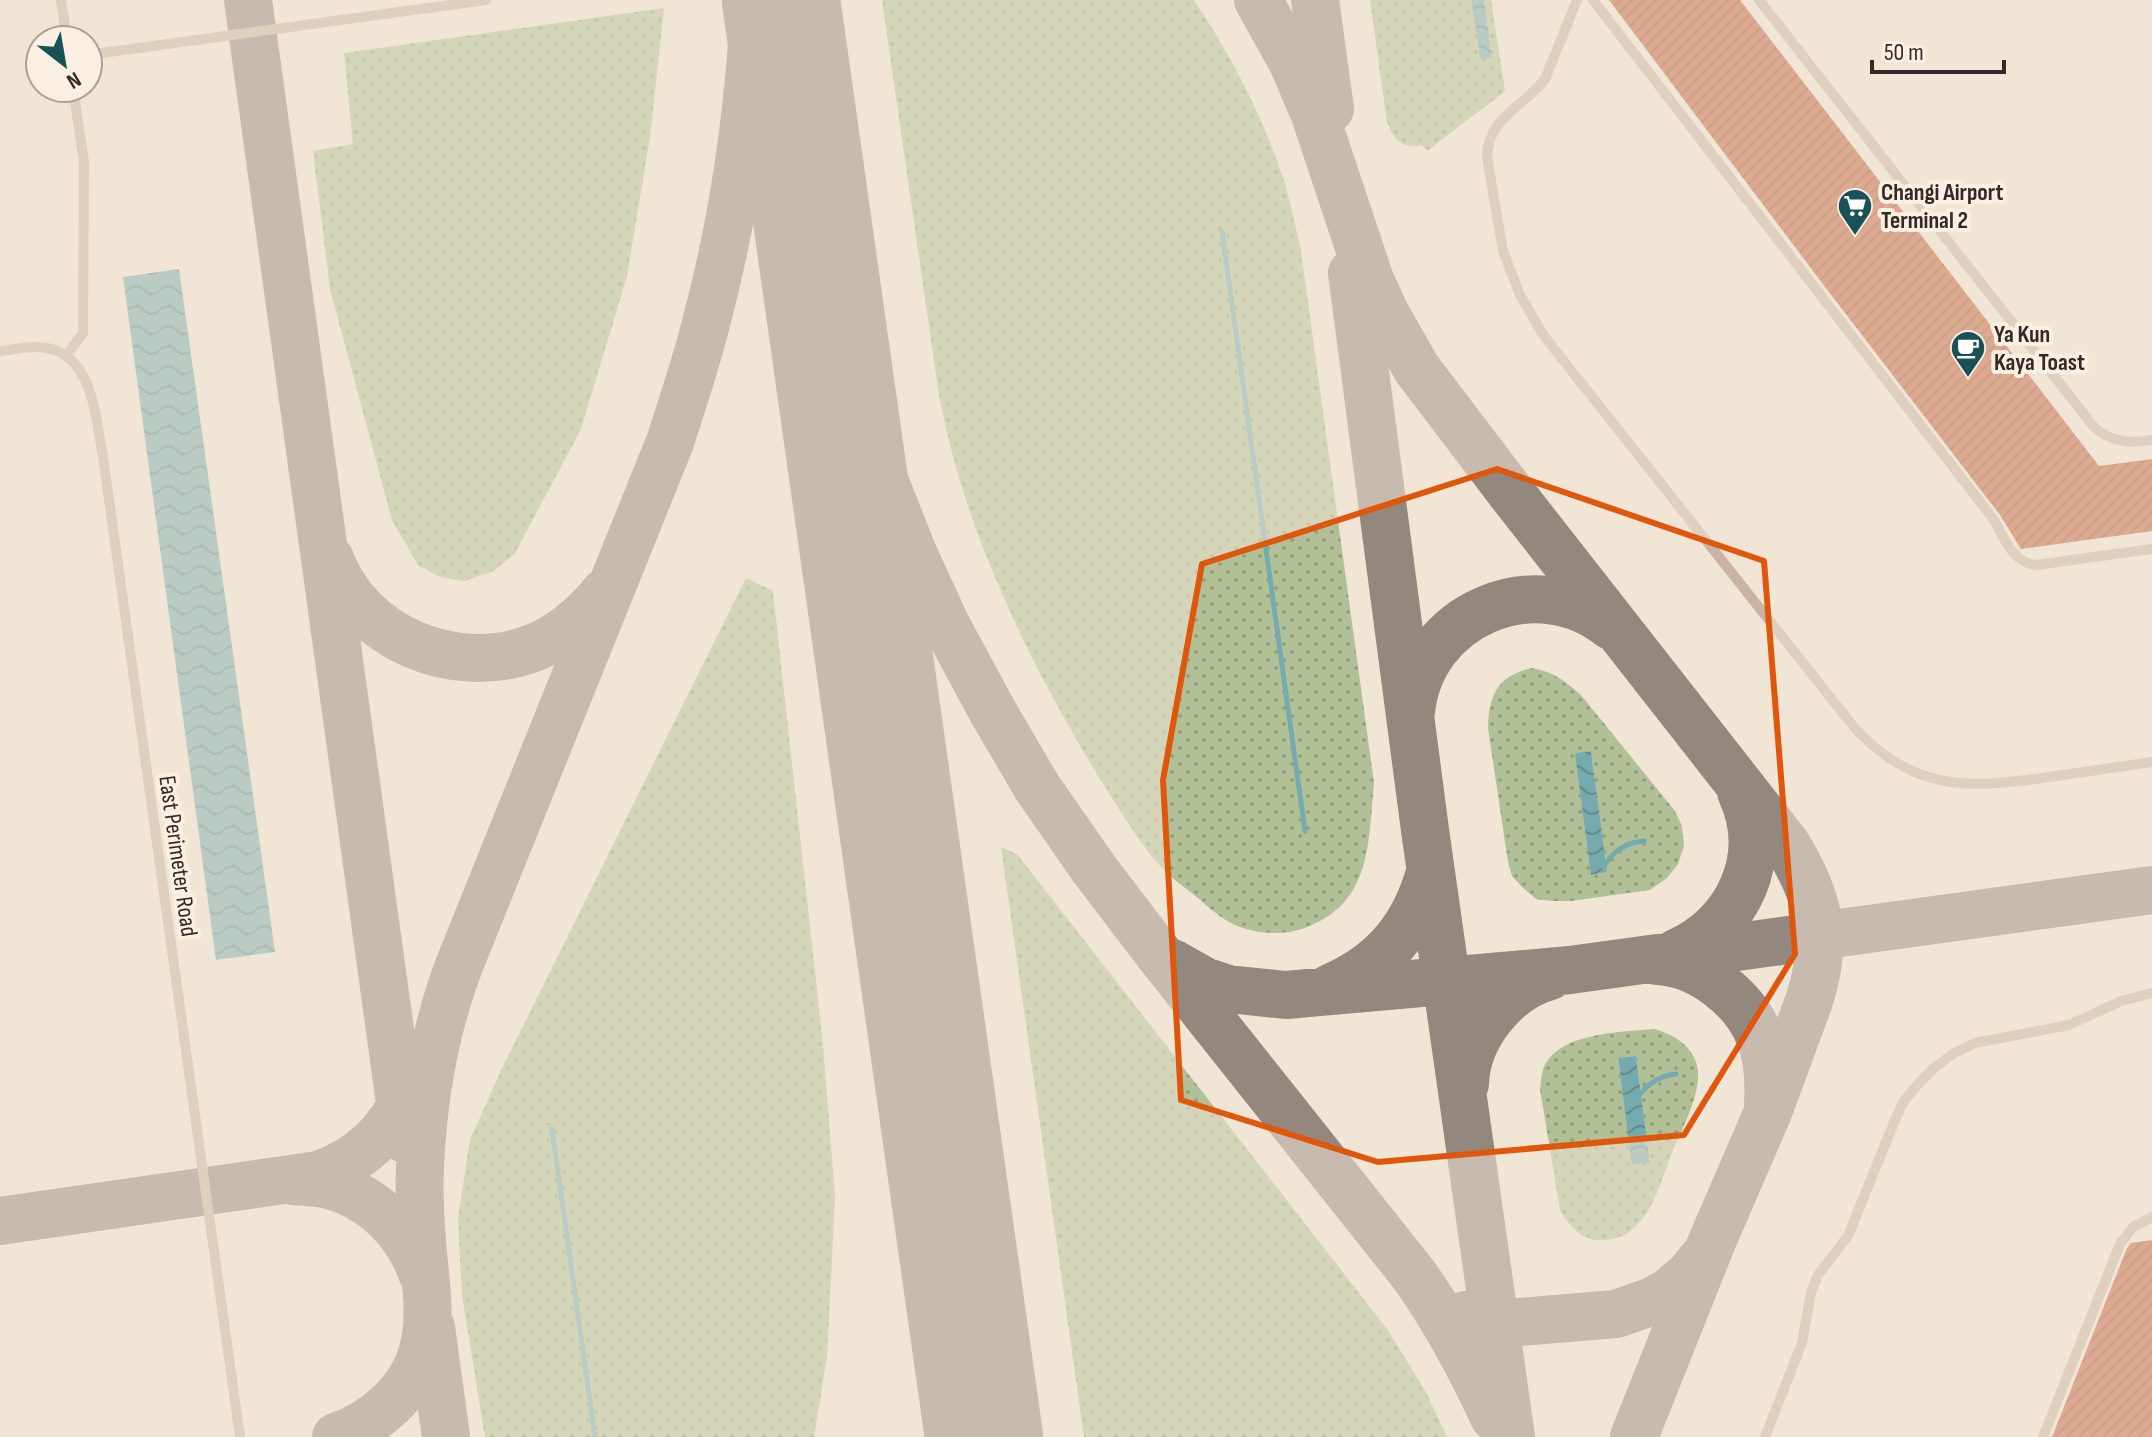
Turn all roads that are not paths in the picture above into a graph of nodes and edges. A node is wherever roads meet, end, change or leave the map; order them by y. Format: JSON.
{"nodes":[{"id":1,"x":61,"y":0,"type":"edge"},
{"id":2,"x":486,"y":0,"type":"edge"},
{"id":3,"x":1577,"y":0,"type":"edge"},
{"id":4,"x":1593,"y":0,"type":"edge"},
{"id":5,"x":1759,"y":0,"type":"edge"},
{"id":6,"x":65,"y":24,"type":"edge"},
{"id":7,"x":104,"y":53,"type":"edge"},
{"id":8,"x":75,"y":104,"type":"edge"},
{"id":9,"x":0,"y":351,"type":"edge"},
{"id":10,"x":66,"y":356,"type":"junction"},
{"id":11,"x":2152,"y":440,"type":"edge"},
{"id":12,"x":2152,"y":549,"type":"edge"},
{"id":13,"x":2152,"y":762,"type":"edge"},
{"id":14,"x":2152,"y":993,"type":"edge"},
{"id":15,"x":2152,"y":1217,"type":"edge"},
{"id":16,"x":240,"y":1437,"type":"edge"},
{"id":17,"x":1765,"y":1437,"type":"edge"},
{"id":18,"x":2043,"y":1437,"type":"edge"}],
"edges":[{"from":1,"to":6,"type":"lane"},
{"from":2,"to":7,"type":"lane"},
{"from":3,"to":13,"type":"lane"},
{"from":4,"to":12,"type":"lane"},
{"from":5,"to":11,"type":"lane"},
{"from":8,"to":10,"type":"lane"},
{"from":9,"to":10,"type":"lane"},
{"from":10,"to":16,"type":"lane","name":"East Perimeter Road"},
{"from":14,"to":17,"type":"lane"},
{"from":15,"to":18,"type":"lane"}]}
